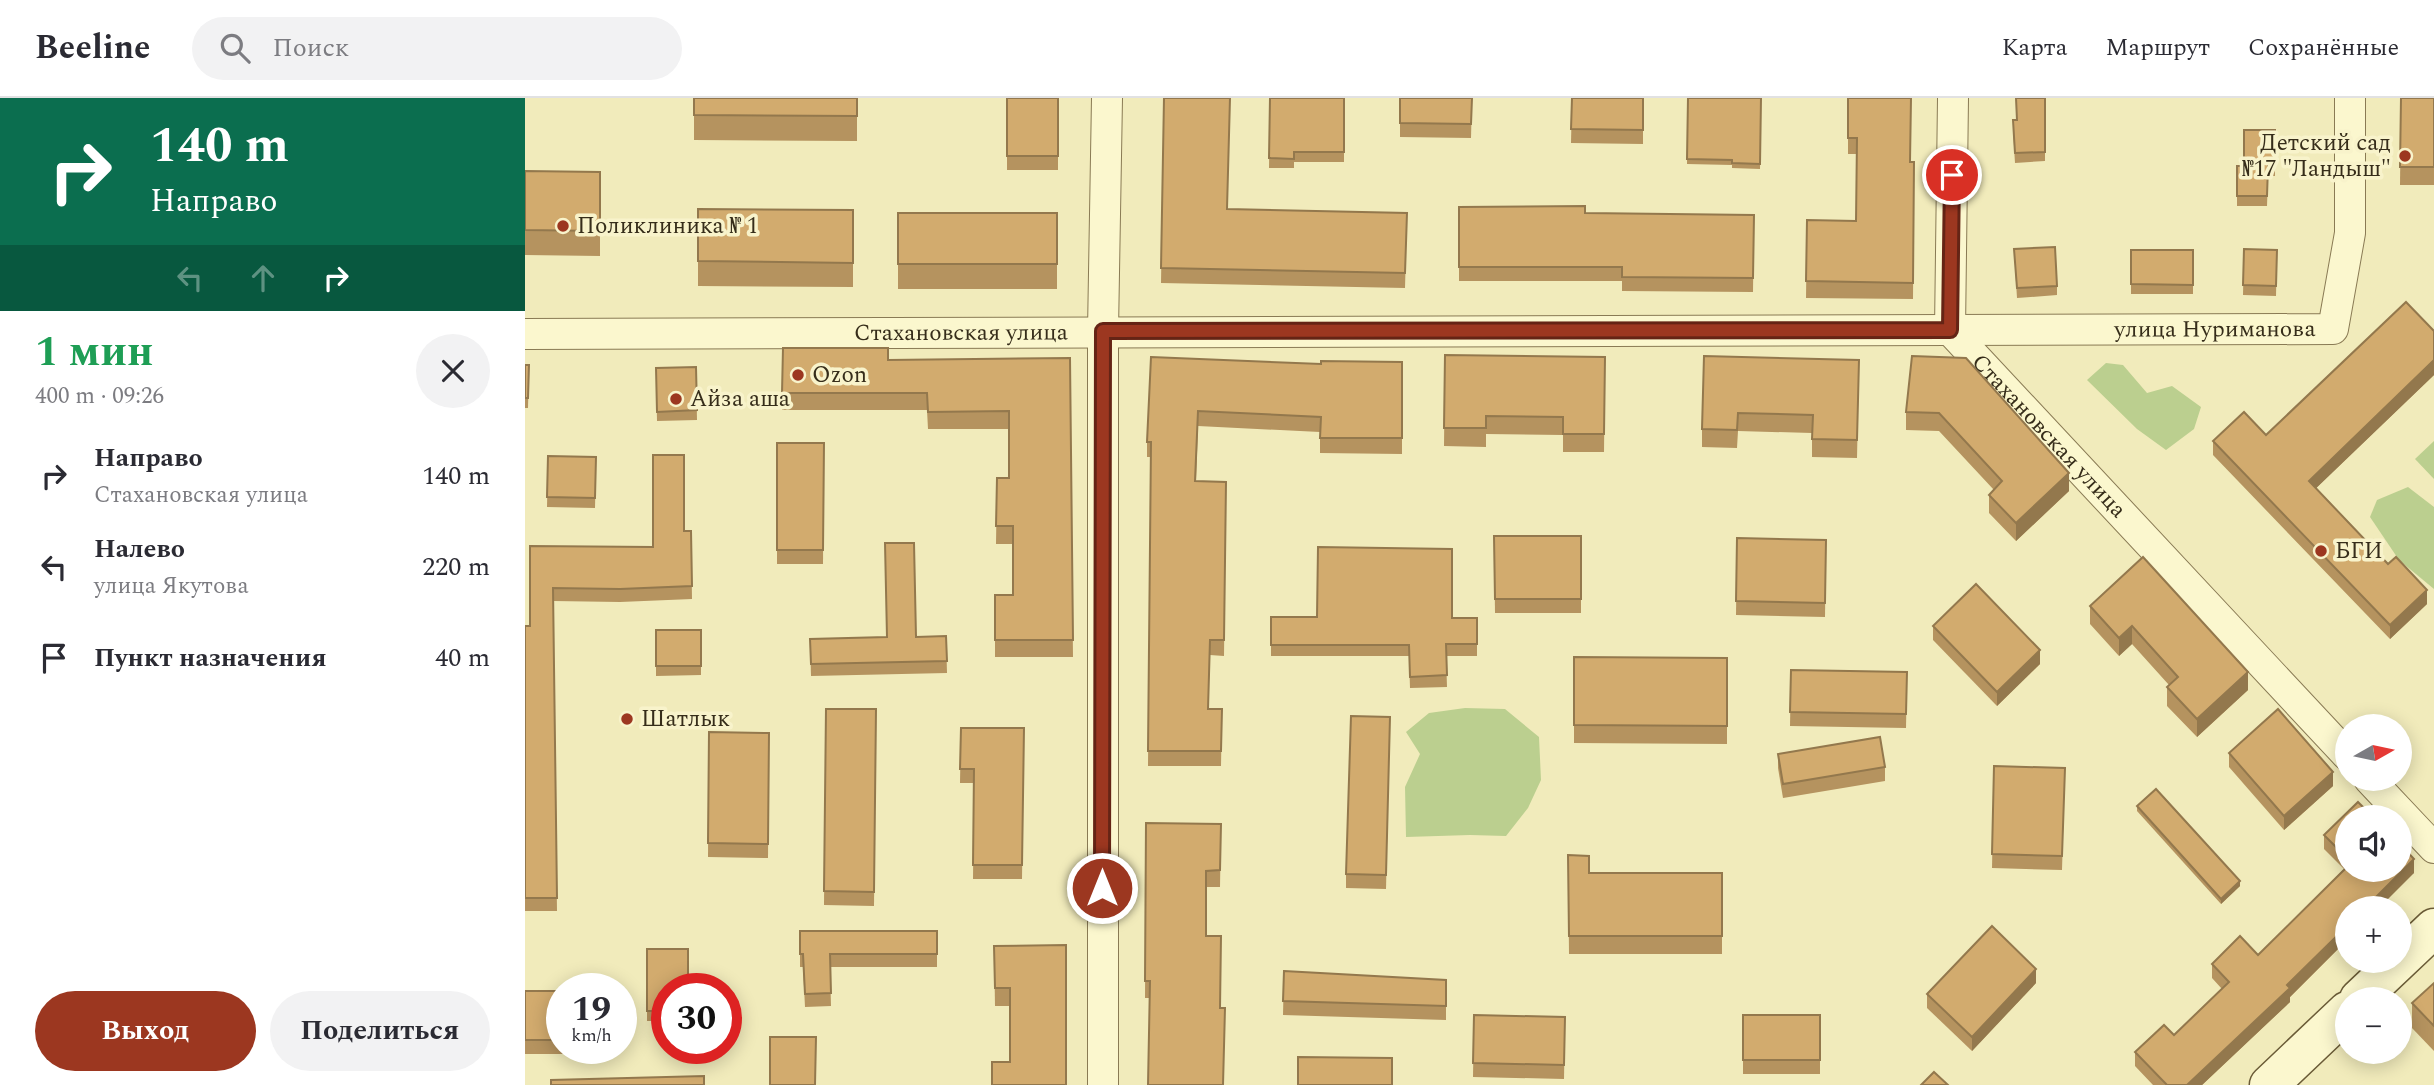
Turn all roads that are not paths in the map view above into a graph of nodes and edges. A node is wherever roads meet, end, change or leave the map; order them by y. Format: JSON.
{"nodes":[{"id":1,"x":1107,"y":98,"type":"edge"},
{"id":2,"x":1954,"y":98,"type":"edge"},
{"id":3,"x":2350,"y":98,"type":"edge"},
{"id":4,"x":1950,"y":330,"type":"junction"},
{"id":5,"x":1103,"y":331,"type":"junction"},
{"id":6,"x":525,"y":334,"type":"edge"},
{"id":7,"x":2335,"y":742,"type":"edge"},
{"id":8,"x":2380,"y":791,"type":"edge"},
{"id":9,"x":2434,"y":848,"type":"edge"},
{"id":10,"x":2434,"y":928,"type":"edge"},
{"id":11,"x":2372,"y":987,"type":"edge"},
{"id":12,"x":2335,"y":1022,"type":"edge"},
{"id":13,"x":1103,"y":1085,"type":"edge"},
{"id":14,"x":2269,"y":1085,"type":"edge"}],
"edges":[{"from":1,"to":5,"type":"street"},
{"from":2,"to":4,"type":"street"},
{"from":3,"to":4,"type":"street","name":"улица Нуриманова"},
{"from":4,"to":5,"type":"street","name":"Стахановская улица"},
{"from":4,"to":7,"type":"street","name":"Стахановская улица"},
{"from":5,"to":6,"type":"street","name":"Стахановская улица"},
{"from":5,"to":13,"type":"street"},
{"from":8,"to":9,"type":"street"},
{"from":10,"to":11,"type":"street"},
{"from":12,"to":14,"type":"street"}]}
